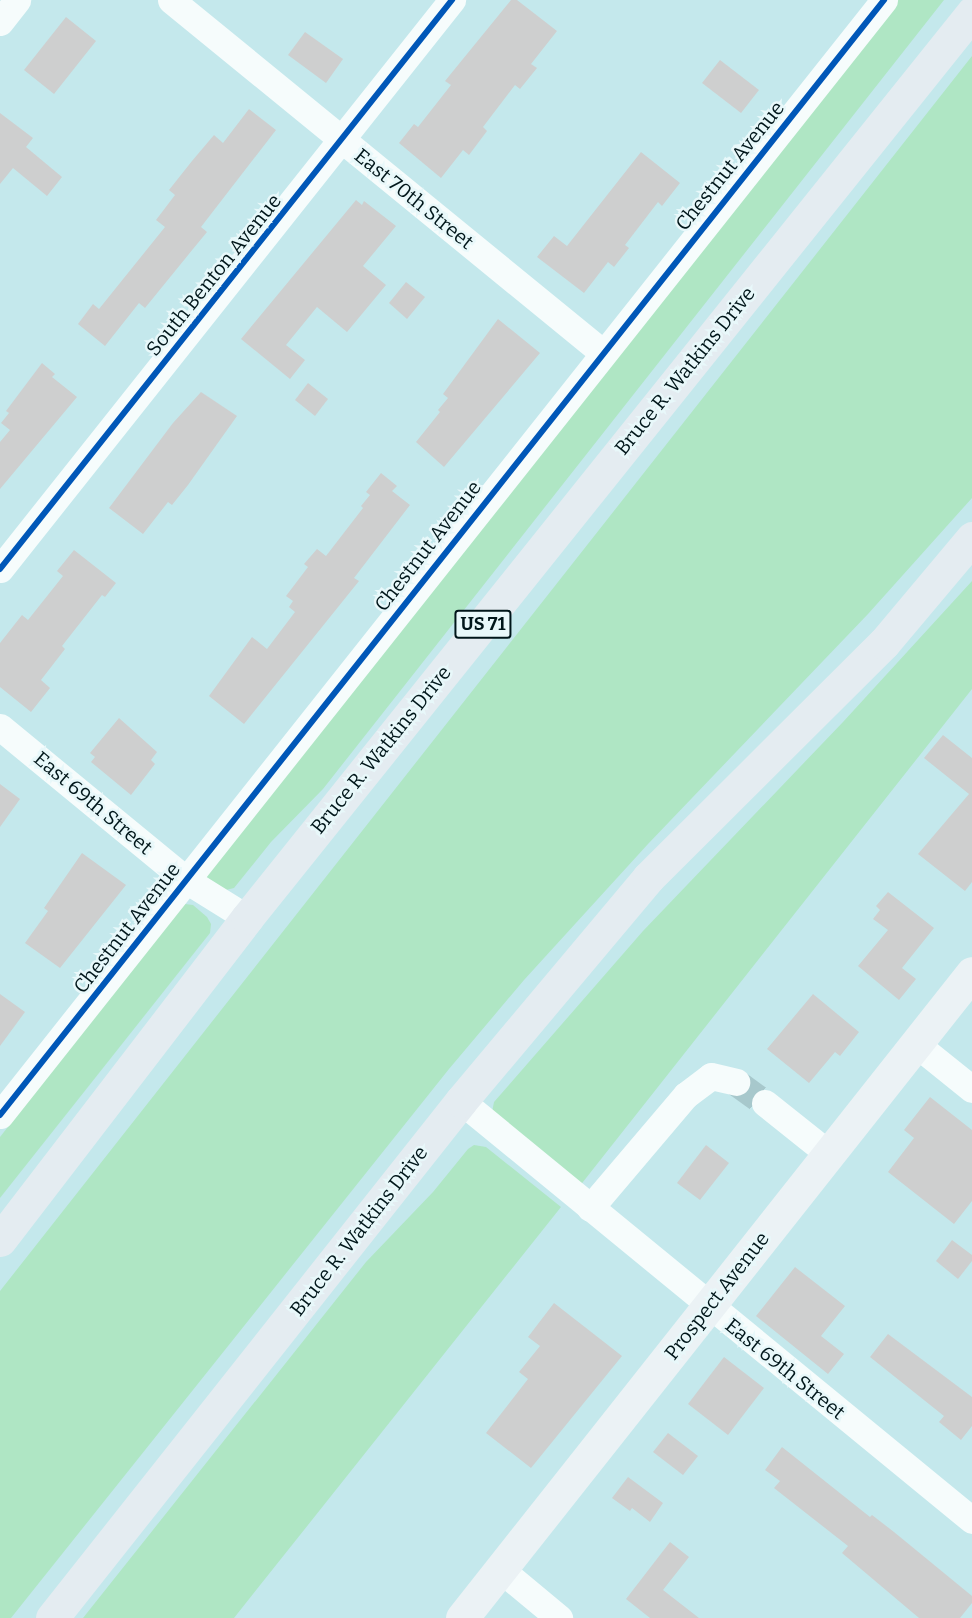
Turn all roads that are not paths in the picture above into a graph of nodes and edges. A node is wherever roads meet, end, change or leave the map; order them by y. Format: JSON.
{"nodes":[{"id":1,"x":17,"y":0,"type":"edge"},
{"id":2,"x":171,"y":0,"type":"edge"},
{"id":3,"x":452,"y":0,"type":"edge"},
{"id":4,"x":884,"y":0,"type":"edge"},
{"id":5,"x":972,"y":14,"type":"edge"},
{"id":6,"x":0,"y":22,"type":"edge"},
{"id":7,"x":342,"y":140,"type":"junction"},
{"id":8,"x":602,"y":352,"type":"junction"},
{"id":9,"x":972,"y":538,"type":"edge"},
{"id":10,"x":0,"y":569,"type":"edge"},
{"id":11,"x":0,"y":727,"type":"edge"},
{"id":12,"x":186,"y":880,"type":"junction"},
{"id":13,"x":247,"y":918,"type":"junction"},
{"id":14,"x":972,"y":973,"type":"edge"},
{"id":15,"x":916,"y":1044,"type":"junction"},
{"id":16,"x":736,"y":1082,"type":"tunnel mouth"},
{"id":17,"x":972,"y":1089,"type":"edge"},
{"id":18,"x":461,"y":1101,"type":"junction"},
{"id":19,"x":765,"y":1103,"type":"tunnel mouth"},
{"id":20,"x":0,"y":1115,"type":"edge"},
{"id":21,"x":829,"y":1154,"type":"junction"},
{"id":22,"x":590,"y":1208,"type":"junction"},
{"id":23,"x":0,"y":1240,"type":"edge"},
{"id":24,"x":708,"y":1306,"type":"junction"},
{"id":25,"x":972,"y":1520,"type":"edge"},
{"id":26,"x":500,"y":1569,"type":"junction"},
{"id":27,"x":52,"y":1618,"type":"edge"},
{"id":28,"x":462,"y":1618,"type":"edge"},
{"id":29,"x":559,"y":1618,"type":"edge"}],
"edges":[{"from":1,"to":6,"type":"street"},
{"from":2,"to":7,"type":"street","name":"East 70th Street"},
{"from":3,"to":7,"type":"street","name":"South Benton Avenue"},
{"from":4,"to":8,"type":"street","name":"Chestnut Avenue"},
{"from":5,"to":13,"type":"highway","name":"Bruce R. Watkins Drive","number":"US 71"},
{"from":7,"to":8,"type":"street","name":"East 70th Street"},
{"from":7,"to":10,"type":"street","name":"South Benton Avenue"},
{"from":8,"to":12,"type":"street","name":"Chestnut Avenue"},
{"from":9,"to":18,"type":"highway","name":"Bruce R. Watkins Drive"},
{"from":11,"to":12,"type":"street","name":"East 69th Street"},
{"from":12,"to":13,"type":"street","name":"East 69th Street"},
{"from":12,"to":20,"type":"street","name":"Chestnut Avenue"},
{"from":13,"to":23,"type":"highway","name":"Bruce R. Watkins Drive","number":"US 71"},
{"from":14,"to":15,"type":"main road","name":"Prospect Avenue"},
{"from":15,"to":17,"type":"street"},
{"from":15,"to":21,"type":"main road","name":"Prospect Avenue"},
{"from":16,"to":22,"type":"street"},
{"from":18,"to":22,"type":"street","name":"East 69th Street"},
{"from":18,"to":27,"type":"highway","name":"Bruce R. Watkins Drive"},
{"from":19,"to":21,"type":"street"},
{"from":21,"to":24,"type":"main road","name":"Prospect Avenue"},
{"from":22,"to":24,"type":"street","name":"East 69th Street"},
{"from":24,"to":25,"type":"street","name":"East 69th Street"},
{"from":24,"to":26,"type":"main road","name":"Prospect Avenue"},
{"from":26,"to":28,"type":"main road","name":"Prospect Avenue"},
{"from":26,"to":29,"type":"street"}]}
